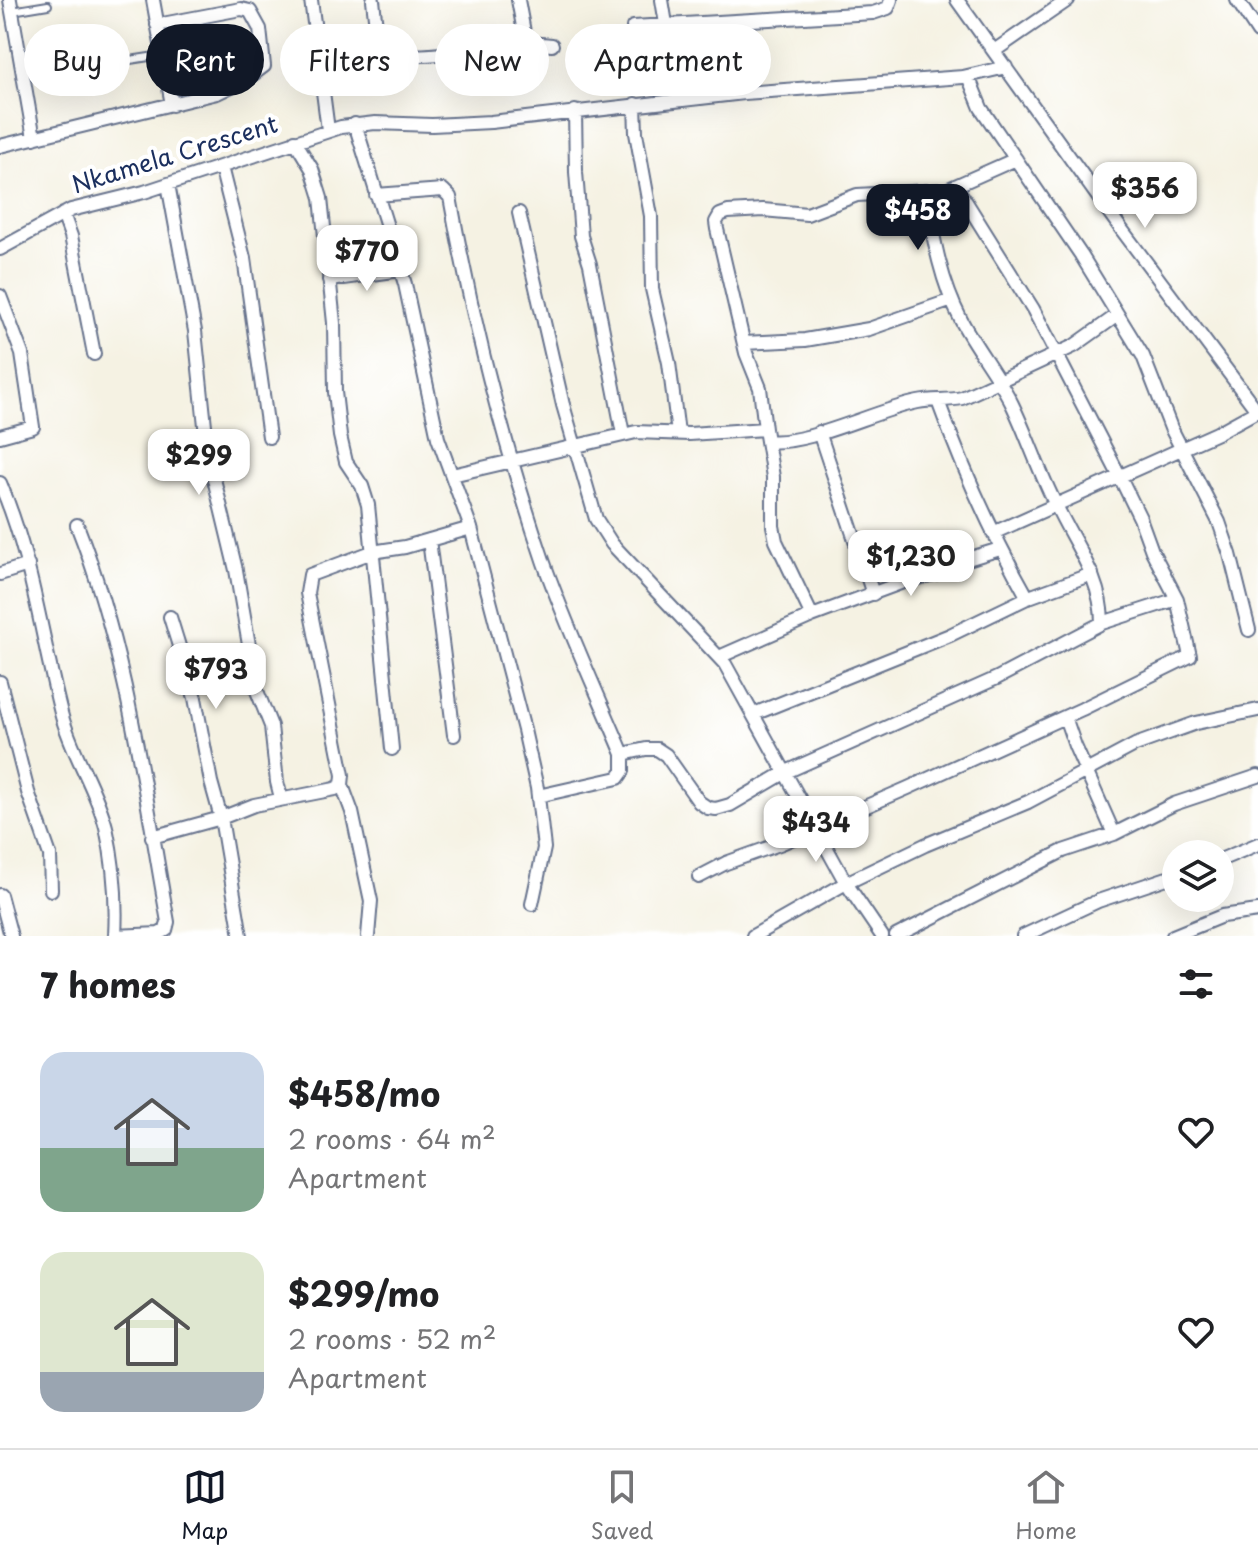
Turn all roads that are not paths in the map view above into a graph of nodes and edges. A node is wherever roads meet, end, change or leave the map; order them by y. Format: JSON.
{"nodes":[{"id":1,"x":153,"y":0,"type":"edge"},
{"id":2,"x":311,"y":0,"type":"edge"},
{"id":3,"x":373,"y":0,"type":"edge"},
{"id":4,"x":518,"y":0,"type":"edge"},
{"id":5,"x":662,"y":0,"type":"edge"},
{"id":6,"x":891,"y":0,"type":"edge"},
{"id":7,"x":957,"y":0,"type":"edge"},
{"id":8,"x":1068,"y":0,"type":"edge"},
{"id":9,"x":1237,"y":0,"type":"edge"},
{"id":10,"x":10,"y":5,"type":"edge"},
{"id":11,"x":48,"y":5,"type":"dead end"},
{"id":12,"x":157,"y":24,"type":"edge"},
{"id":13,"x":162,"y":24,"type":"edge"},
{"id":14,"x":258,"y":24,"type":"edge"},
{"id":15,"x":524,"y":24,"type":"edge"},
{"id":16,"x":666,"y":24,"type":"joint"},
{"id":17,"x":1258,"y":32,"type":"edge"},
{"id":18,"x":994,"y":51,"type":"junction"},
{"id":19,"x":435,"y":54,"type":"edge"},
{"id":20,"x":146,"y":58,"type":"edge"},
{"id":21,"x":130,"y":60,"type":"dead end"},
{"id":22,"x":1006,"y":67,"type":"junction"},
{"id":23,"x":968,"y":76,"type":"junction"},
{"id":24,"x":170,"y":96,"type":"edge"},
{"id":25,"x":204,"y":96,"type":"edge"},
{"id":26,"x":635,"y":104,"type":"junction"},
{"id":27,"x":172,"y":105,"type":"junction"},
{"id":28,"x":575,"y":111,"type":"junction"},
{"id":29,"x":355,"y":124,"type":"junction"},
{"id":30,"x":328,"y":130,"type":"junction"},
{"id":31,"x":34,"y":138,"type":"junction"},
{"id":32,"x":298,"y":140,"type":"junction"},
{"id":33,"x":0,"y":146,"type":"edge"},
{"id":34,"x":1016,"y":159,"type":"junction"},
{"id":35,"x":221,"y":167,"type":"junction"},
{"id":36,"x":168,"y":184,"type":"junction"},
{"id":37,"x":956,"y":186,"type":"junction"},
{"id":38,"x":925,"y":191,"type":"junction"},
{"id":39,"x":376,"y":195,"type":"junction"},
{"id":40,"x":519,"y":213,"type":"dead end"},
{"id":41,"x":63,"y":214,"type":"junction"},
{"id":42,"x":0,"y":249,"type":"edge"},
{"id":43,"x":401,"y":270,"type":"junction"},
{"id":44,"x":329,"y":280,"type":"junction"},
{"id":45,"x":0,"y":296,"type":"edge"},
{"id":46,"x":952,"y":300,"type":"junction"},
{"id":47,"x":1116,"y":316,"type":"junction"},
{"id":48,"x":744,"y":343,"type":"junction"},
{"id":49,"x":94,"y":354,"type":"dead end"},
{"id":50,"x":1057,"y":354,"type":"junction"},
{"id":51,"x":999,"y":382,"type":"junction"},
{"id":52,"x":938,"y":401,"type":"junction"},
{"id":53,"x":1258,"y":411,"type":"edge"},
{"id":54,"x":819,"y":432,"type":"junction"},
{"id":55,"x":678,"y":433,"type":"junction"},
{"id":56,"x":623,"y":434,"type":"junction"},
{"id":57,"x":766,"y":435,"type":"junction"},
{"id":58,"x":0,"y":436,"type":"edge"},
{"id":59,"x":269,"y":437,"type":"dead end"},
{"id":60,"x":573,"y":445,"type":"junction"},
{"id":61,"x":1182,"y":449,"type":"junction"},
{"id":62,"x":512,"y":462,"type":"junction"},
{"id":63,"x":452,"y":475,"type":"junction"},
{"id":64,"x":1119,"y":475,"type":"junction"},
{"id":65,"x":0,"y":483,"type":"edge"},
{"id":66,"x":1055,"y":504,"type":"junction"},
{"id":67,"x":77,"y":525,"type":"dead end"},
{"id":68,"x":471,"y":528,"type":"junction"},
{"id":69,"x":993,"y":533,"type":"junction"},
{"id":70,"x":429,"y":540,"type":"junction"},
{"id":71,"x":1000,"y":549,"type":"junction"},
{"id":72,"x":372,"y":552,"type":"junction"},
{"id":73,"x":28,"y":565,"type":"junction"},
{"id":74,"x":0,"y":574,"type":"edge"},
{"id":75,"x":1092,"y":574,"type":"junction"},
{"id":76,"x":873,"y":594,"type":"junction"},
{"id":77,"x":1028,"y":598,"type":"junction"},
{"id":78,"x":1177,"y":599,"type":"junction"},
{"id":79,"x":812,"y":616,"type":"junction"},
{"id":80,"x":170,"y":617,"type":"dead end"},
{"id":81,"x":1102,"y":623,"type":"junction"},
{"id":82,"x":1249,"y":630,"type":"dead end"},
{"id":83,"x":719,"y":657,"type":"junction"},
{"id":84,"x":0,"y":682,"type":"edge"},
{"id":85,"x":1258,"y":710,"type":"edge"},
{"id":86,"x":754,"y":714,"type":"junction"},
{"id":87,"x":1065,"y":717,"type":"junction"},
{"id":88,"x":454,"y":735,"type":"dead end"},
{"id":89,"x":392,"y":749,"type":"dead end"},
{"id":90,"x":623,"y":754,"type":"junction"},
{"id":91,"x":1086,"y":770,"type":"junction"},
{"id":92,"x":786,"y":772,"type":"junction"},
{"id":93,"x":1258,"y":776,"type":"edge"},
{"id":94,"x":342,"y":785,"type":"junction"},
{"id":95,"x":538,"y":796,"type":"junction"},
{"id":96,"x":281,"y":798,"type":"junction"},
{"id":97,"x":221,"y":818,"type":"junction"},
{"id":98,"x":816,"y":827,"type":"junction"},
{"id":99,"x":1114,"y":834,"type":"junction"},
{"id":100,"x":152,"y":837,"type":"junction"},
{"id":101,"x":1258,"y":844,"type":"edge"},
{"id":102,"x":1234,"y":854,"type":"edge"},
{"id":103,"x":699,"y":877,"type":"dead end"},
{"id":104,"x":1162,"y":880,"type":"edge"},
{"id":105,"x":846,"y":883,"type":"junction"},
{"id":106,"x":51,"y":890,"type":"dead end"},
{"id":107,"x":0,"y":895,"type":"edge"},
{"id":108,"x":532,"y":904,"type":"dead end"},
{"id":109,"x":1258,"y":911,"type":"edge"},
{"id":110,"x":11,"y":936,"type":"edge"},
{"id":111,"x":115,"y":936,"type":"edge"},
{"id":112,"x":241,"y":936,"type":"edge"},
{"id":113,"x":368,"y":936,"type":"edge"},
{"id":114,"x":753,"y":936,"type":"edge"},
{"id":115,"x":882,"y":936,"type":"edge"},
{"id":116,"x":896,"y":936,"type":"edge"},
{"id":117,"x":1023,"y":936,"type":"edge"},
{"id":118,"x":1173,"y":936,"type":"edge"}],
"edges":[{"from":1,"to":12,"type":"street"},
{"from":2,"to":30,"type":"street"},
{"from":3,"to":19,"type":"street"},
{"from":4,"to":15,"type":"street"},
{"from":5,"to":16,"type":"street"},
{"from":6,"to":16,"type":"street"},
{"from":7,"to":18,"type":"street"},
{"from":8,"to":18,"type":"street"},
{"from":9,"to":17,"type":"street"},
{"from":10,"to":11,"type":"lane"},
{"from":10,"to":31,"type":"street"},
{"from":13,"to":14,"type":"street"},
{"from":18,"to":22,"type":"street"},
{"from":20,"to":21,"type":"lane"},
{"from":22,"to":23,"type":"street","name":"Nkamela Crescent"},
{"from":22,"to":53,"type":"street"},
{"from":23,"to":26,"type":"street","name":"Nkamela Crescent"},
{"from":23,"to":34,"type":"street"},
{"from":24,"to":27,"type":"street"},
{"from":25,"to":27,"type":"street"},
{"from":26,"to":28,"type":"street","name":"Nkamela Crescent"},
{"from":26,"to":55,"type":"street"},
{"from":27,"to":31,"type":"street"},
{"from":28,"to":29,"type":"street","name":"Nkamela Crescent"},
{"from":28,"to":56,"type":"street"},
{"from":29,"to":30,"type":"street","name":"Nkamela Crescent"},
{"from":29,"to":39,"type":"street"},
{"from":30,"to":32,"type":"street","name":"Nkamela Crescent"},
{"from":31,"to":33,"type":"street"},
{"from":32,"to":35,"type":"street","name":"Nkamela Crescent"},
{"from":32,"to":44,"type":"street"},
{"from":34,"to":37,"type":"street"},
{"from":34,"to":47,"type":"street"},
{"from":35,"to":36,"type":"street","name":"Nkamela Crescent"},
{"from":35,"to":59,"type":"street"},
{"from":36,"to":41,"type":"street","name":"Nkamela Crescent"},
{"from":36,"to":96,"type":"street"},
{"from":37,"to":38,"type":"street"},
{"from":37,"to":50,"type":"street"},
{"from":38,"to":46,"type":"street"},
{"from":38,"to":48,"type":"street"},
{"from":39,"to":43,"type":"street"},
{"from":39,"to":62,"type":"street"},
{"from":40,"to":60,"type":"street"},
{"from":41,"to":42,"type":"street","name":"Nkamela Crescent"},
{"from":41,"to":49,"type":"street"},
{"from":43,"to":44,"type":"street"},
{"from":43,"to":63,"type":"street"},
{"from":44,"to":72,"type":"street"},
{"from":45,"to":58,"type":"street"},
{"from":46,"to":48,"type":"street"},
{"from":46,"to":51,"type":"street"},
{"from":47,"to":50,"type":"street"},
{"from":47,"to":61,"type":"street"},
{"from":48,"to":57,"type":"street"},
{"from":50,"to":51,"type":"street"},
{"from":50,"to":64,"type":"street"},
{"from":51,"to":52,"type":"street"},
{"from":51,"to":66,"type":"street"},
{"from":52,"to":54,"type":"street"},
{"from":52,"to":69,"type":"street"},
{"from":53,"to":61,"type":"street"},
{"from":54,"to":57,"type":"street"},
{"from":54,"to":76,"type":"street"},
{"from":55,"to":56,"type":"street"},
{"from":55,"to":57,"type":"street"},
{"from":56,"to":60,"type":"street"},
{"from":57,"to":79,"type":"street"},
{"from":60,"to":62,"type":"street"},
{"from":60,"to":83,"type":"street"},
{"from":61,"to":64,"type":"street"},
{"from":61,"to":82,"type":"street"},
{"from":62,"to":63,"type":"street"},
{"from":62,"to":90,"type":"street"},
{"from":63,"to":68,"type":"street"},
{"from":64,"to":66,"type":"street"},
{"from":64,"to":78,"type":"street"},
{"from":65,"to":73,"type":"street"},
{"from":66,"to":69,"type":"street"},
{"from":66,"to":75,"type":"street"},
{"from":67,"to":100,"type":"street"},
{"from":68,"to":70,"type":"street"},
{"from":68,"to":95,"type":"street"},
{"from":69,"to":71,"type":"street"},
{"from":70,"to":72,"type":"street"},
{"from":70,"to":88,"type":"street"},
{"from":71,"to":76,"type":"street"},
{"from":71,"to":77,"type":"street"},
{"from":72,"to":89,"type":"street"},
{"from":72,"to":94,"type":"street"},
{"from":73,"to":74,"type":"street"},
{"from":73,"to":111,"type":"street"},
{"from":75,"to":77,"type":"street"},
{"from":75,"to":81,"type":"street"},
{"from":76,"to":79,"type":"street"},
{"from":77,"to":86,"type":"street"},
{"from":78,"to":81,"type":"street"},
{"from":78,"to":87,"type":"street"},
{"from":79,"to":83,"type":"street"},
{"from":80,"to":97,"type":"street"},
{"from":81,"to":92,"type":"street"},
{"from":83,"to":86,"type":"street"},
{"from":84,"to":106,"type":"street"},
{"from":85,"to":91,"type":"street"},
{"from":86,"to":92,"type":"street"},
{"from":87,"to":91,"type":"street"},
{"from":87,"to":98,"type":"street"},
{"from":90,"to":92,"type":"street"},
{"from":90,"to":95,"type":"street"},
{"from":91,"to":99,"type":"street"},
{"from":91,"to":105,"type":"street"},
{"from":92,"to":98,"type":"street"},
{"from":93,"to":99,"type":"street"},
{"from":94,"to":96,"type":"street"},
{"from":94,"to":113,"type":"street"},
{"from":95,"to":108,"type":"street"},
{"from":96,"to":97,"type":"street"},
{"from":97,"to":100,"type":"street"},
{"from":97,"to":112,"type":"street"},
{"from":98,"to":103,"type":"street"},
{"from":98,"to":105,"type":"street"},
{"from":99,"to":116,"type":"street"},
{"from":100,"to":111,"type":"street"},
{"from":101,"to":102,"type":"street"},
{"from":104,"to":117,"type":"street"},
{"from":105,"to":114,"type":"street"},
{"from":105,"to":115,"type":"street"},
{"from":107,"to":110,"type":"street"},
{"from":109,"to":118,"type":"street"}]}
